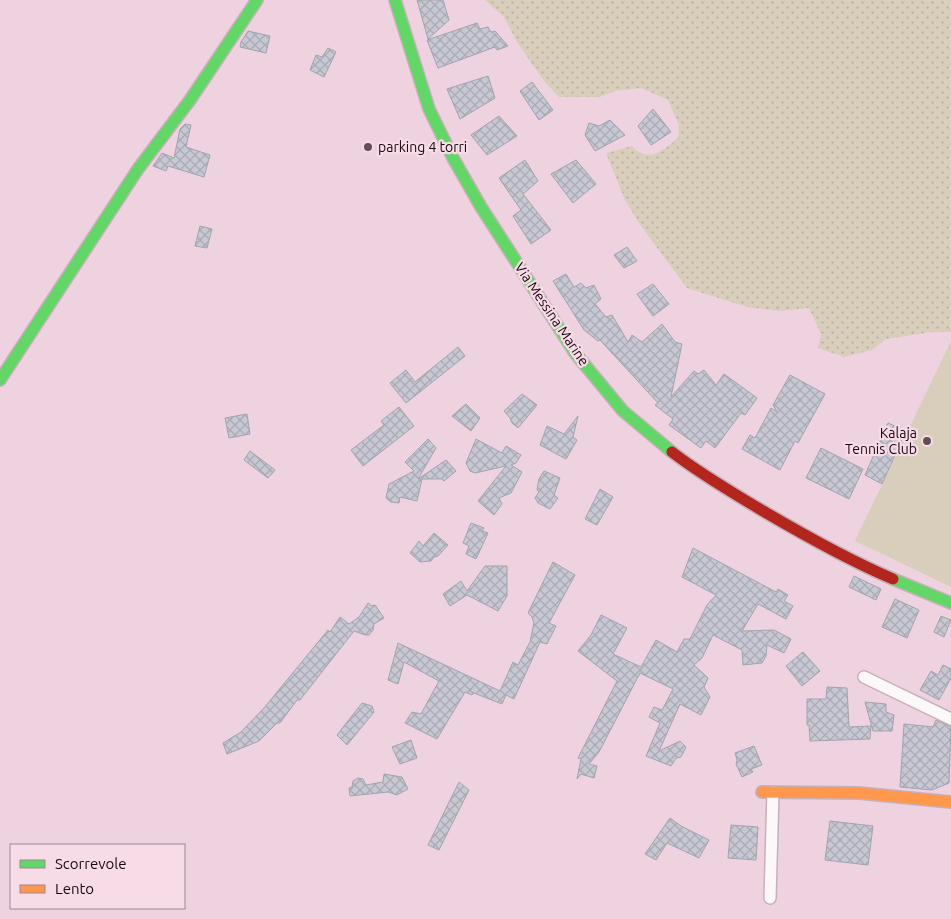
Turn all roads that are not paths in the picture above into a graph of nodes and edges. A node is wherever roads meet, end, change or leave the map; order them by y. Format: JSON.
{"nodes":[{"id":1,"x":257,"y":0,"type":"edge"},
{"id":2,"x":395,"y":0,"type":"edge"},
{"id":3,"x":0,"y":380,"type":"edge"},
{"id":4,"x":951,"y":603,"type":"edge"},
{"id":5,"x":864,"y":677,"type":"dead end"},
{"id":6,"x":951,"y":719,"type":"edge"},
{"id":7,"x":768,"y":792,"type":"joint"},
{"id":8,"x":951,"y":802,"type":"edge"},
{"id":9,"x":770,"y":898,"type":"dead end"}],
"edges":[{"from":1,"to":3,"type":"main road"},
{"from":2,"to":4,"type":"main road","name":"Via Messina Marine"},
{"from":5,"to":6,"type":"street"},
{"from":7,"to":8,"type":"main road"},
{"from":7,"to":9,"type":"street"}]}
